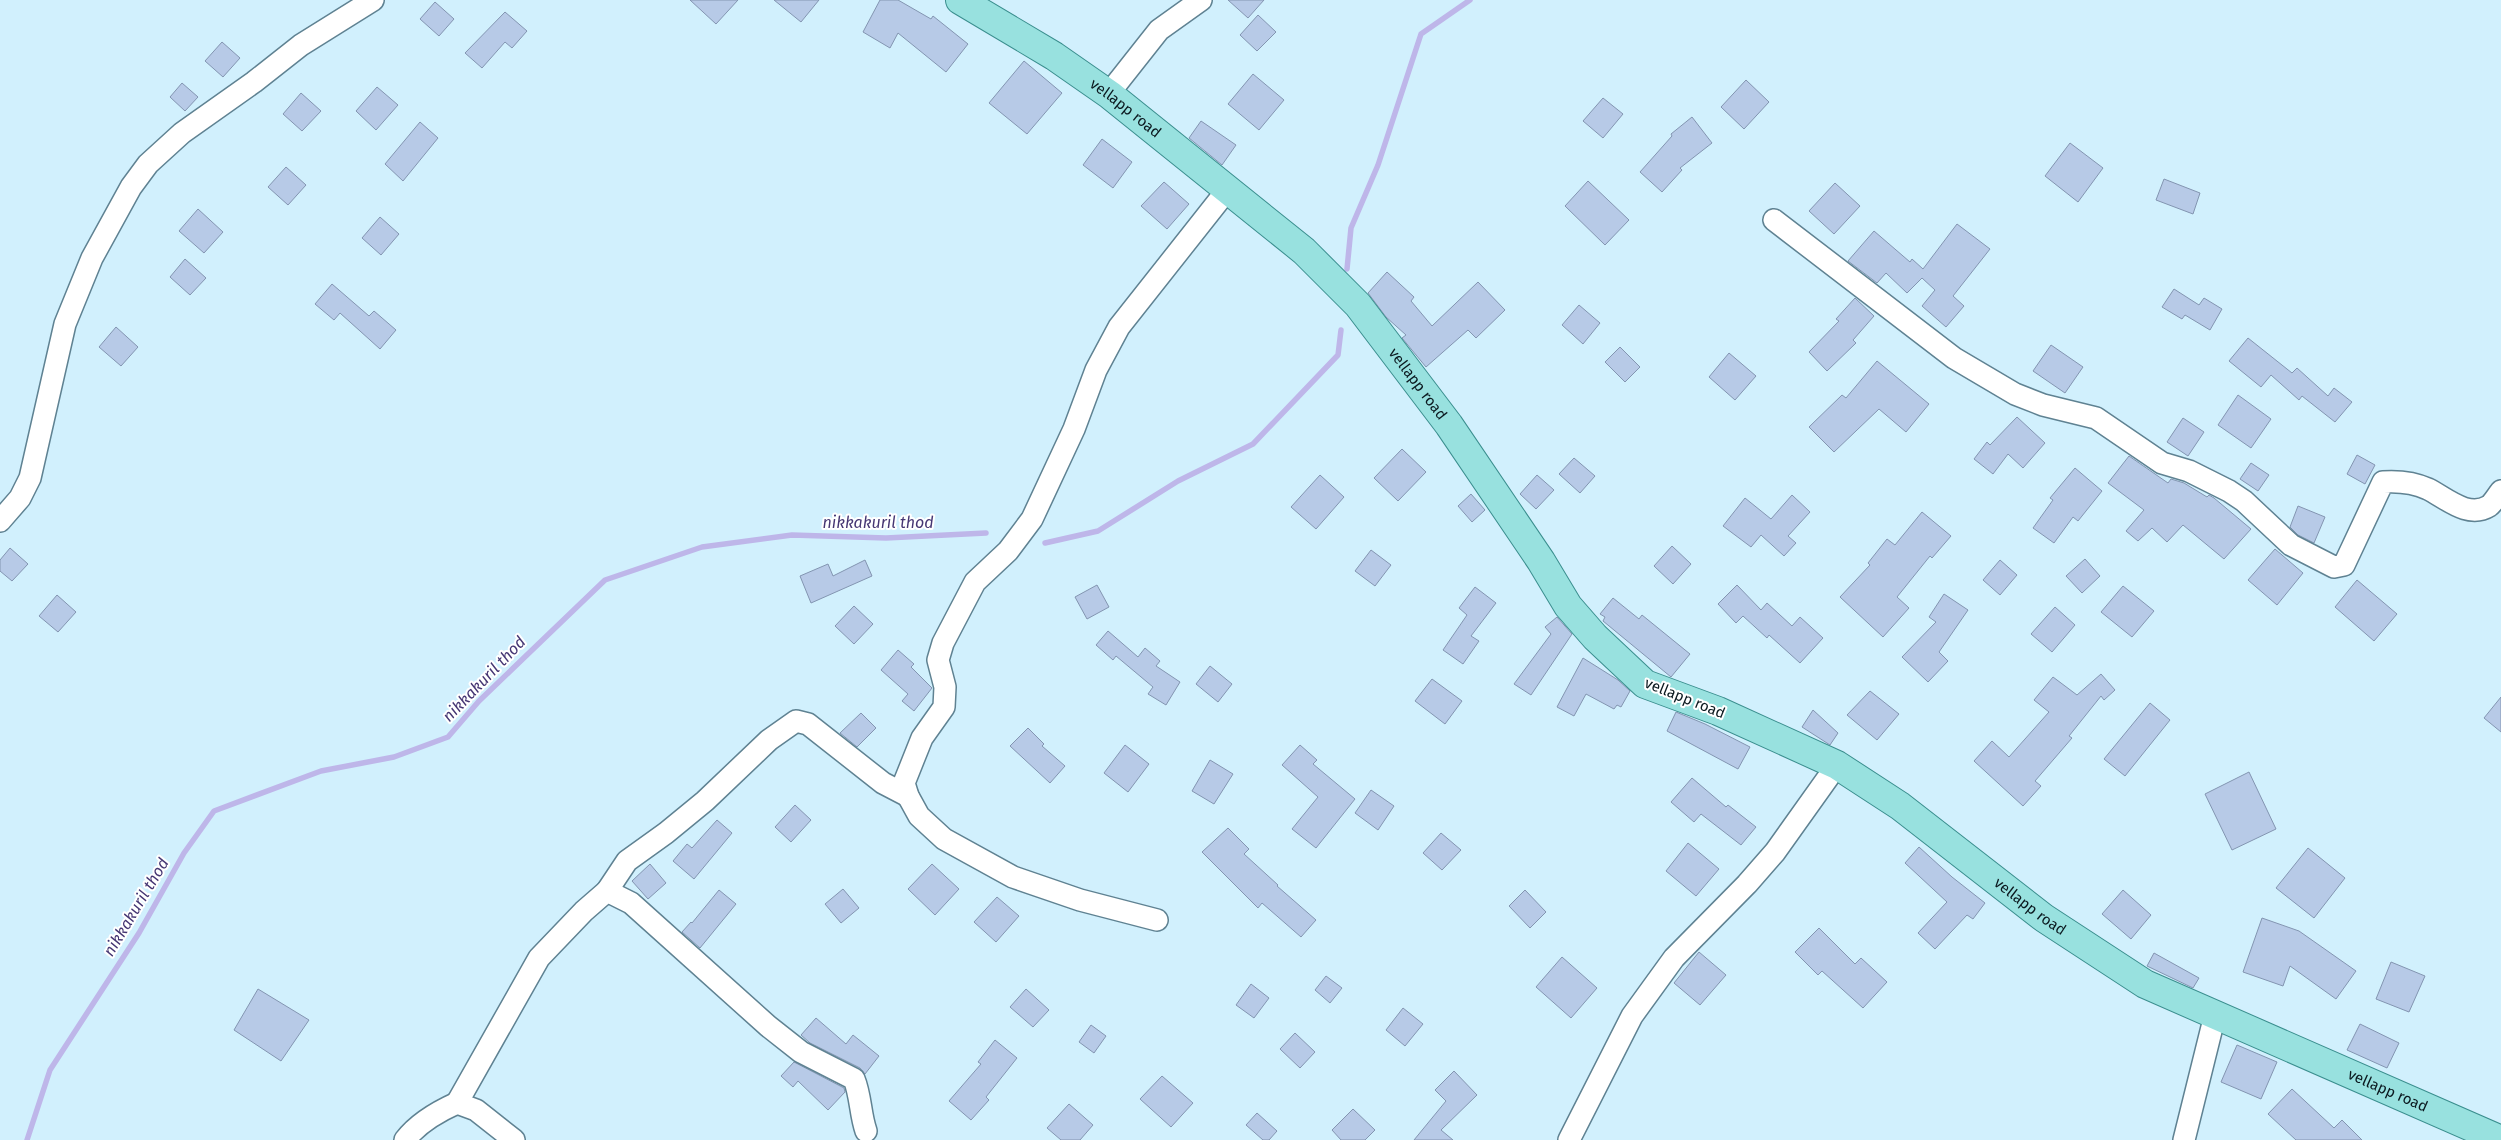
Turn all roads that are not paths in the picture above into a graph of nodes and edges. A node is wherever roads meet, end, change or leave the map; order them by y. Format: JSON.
{"nodes":[{"id":1,"x":373,"y":0,"type":"edge"},
{"id":2,"x":960,"y":0,"type":"edge"},
{"id":3,"x":1201,"y":0,"type":"edge"},
{"id":4,"x":1110,"y":95,"type":"junction"},
{"id":5,"x":1228,"y":189,"type":"junction"},
{"id":6,"x":1774,"y":220,"type":"dead end"},
{"id":7,"x":2501,"y":491,"type":"edge"},
{"id":8,"x":0,"y":521,"type":"edge"},
{"id":9,"x":1837,"y":765,"type":"junction"},
{"id":10,"x":908,"y":796,"type":"junction"},
{"id":11,"x":607,"y":891,"type":"junction"},
{"id":12,"x":1157,"y":920,"type":"dead end"},
{"id":13,"x":2215,"y":1015,"type":"junction"},
{"id":14,"x":457,"y":1102,"type":"junction"},
{"id":15,"x":866,"y":1131,"type":"dead end"},
{"id":16,"x":405,"y":1140,"type":"edge"},
{"id":17,"x":514,"y":1140,"type":"edge"},
{"id":18,"x":1569,"y":1140,"type":"edge"},
{"id":19,"x":2184,"y":1140,"type":"edge"},
{"id":20,"x":2501,"y":1140,"type":"edge"}],
"edges":[{"from":1,"to":8,"type":"street"},
{"from":2,"to":4,"type":"main road","name":"vellapp road"},
{"from":3,"to":4,"type":"street"},
{"from":4,"to":5,"type":"main road","name":"vellapp road"},
{"from":5,"to":9,"type":"main road","name":"vellapp road"},
{"from":5,"to":10,"type":"street"},
{"from":6,"to":7,"type":"street"},
{"from":9,"to":13,"type":"main road","name":"vellapp road"},
{"from":9,"to":18,"type":"street"},
{"from":10,"to":11,"type":"street"},
{"from":10,"to":12,"type":"street"},
{"from":11,"to":14,"type":"street"},
{"from":11,"to":15,"type":"street"},
{"from":13,"to":19,"type":"street"},
{"from":13,"to":20,"type":"main road","name":"vellapp road"},
{"from":14,"to":16,"type":"street"},
{"from":14,"to":17,"type":"street"}]}
